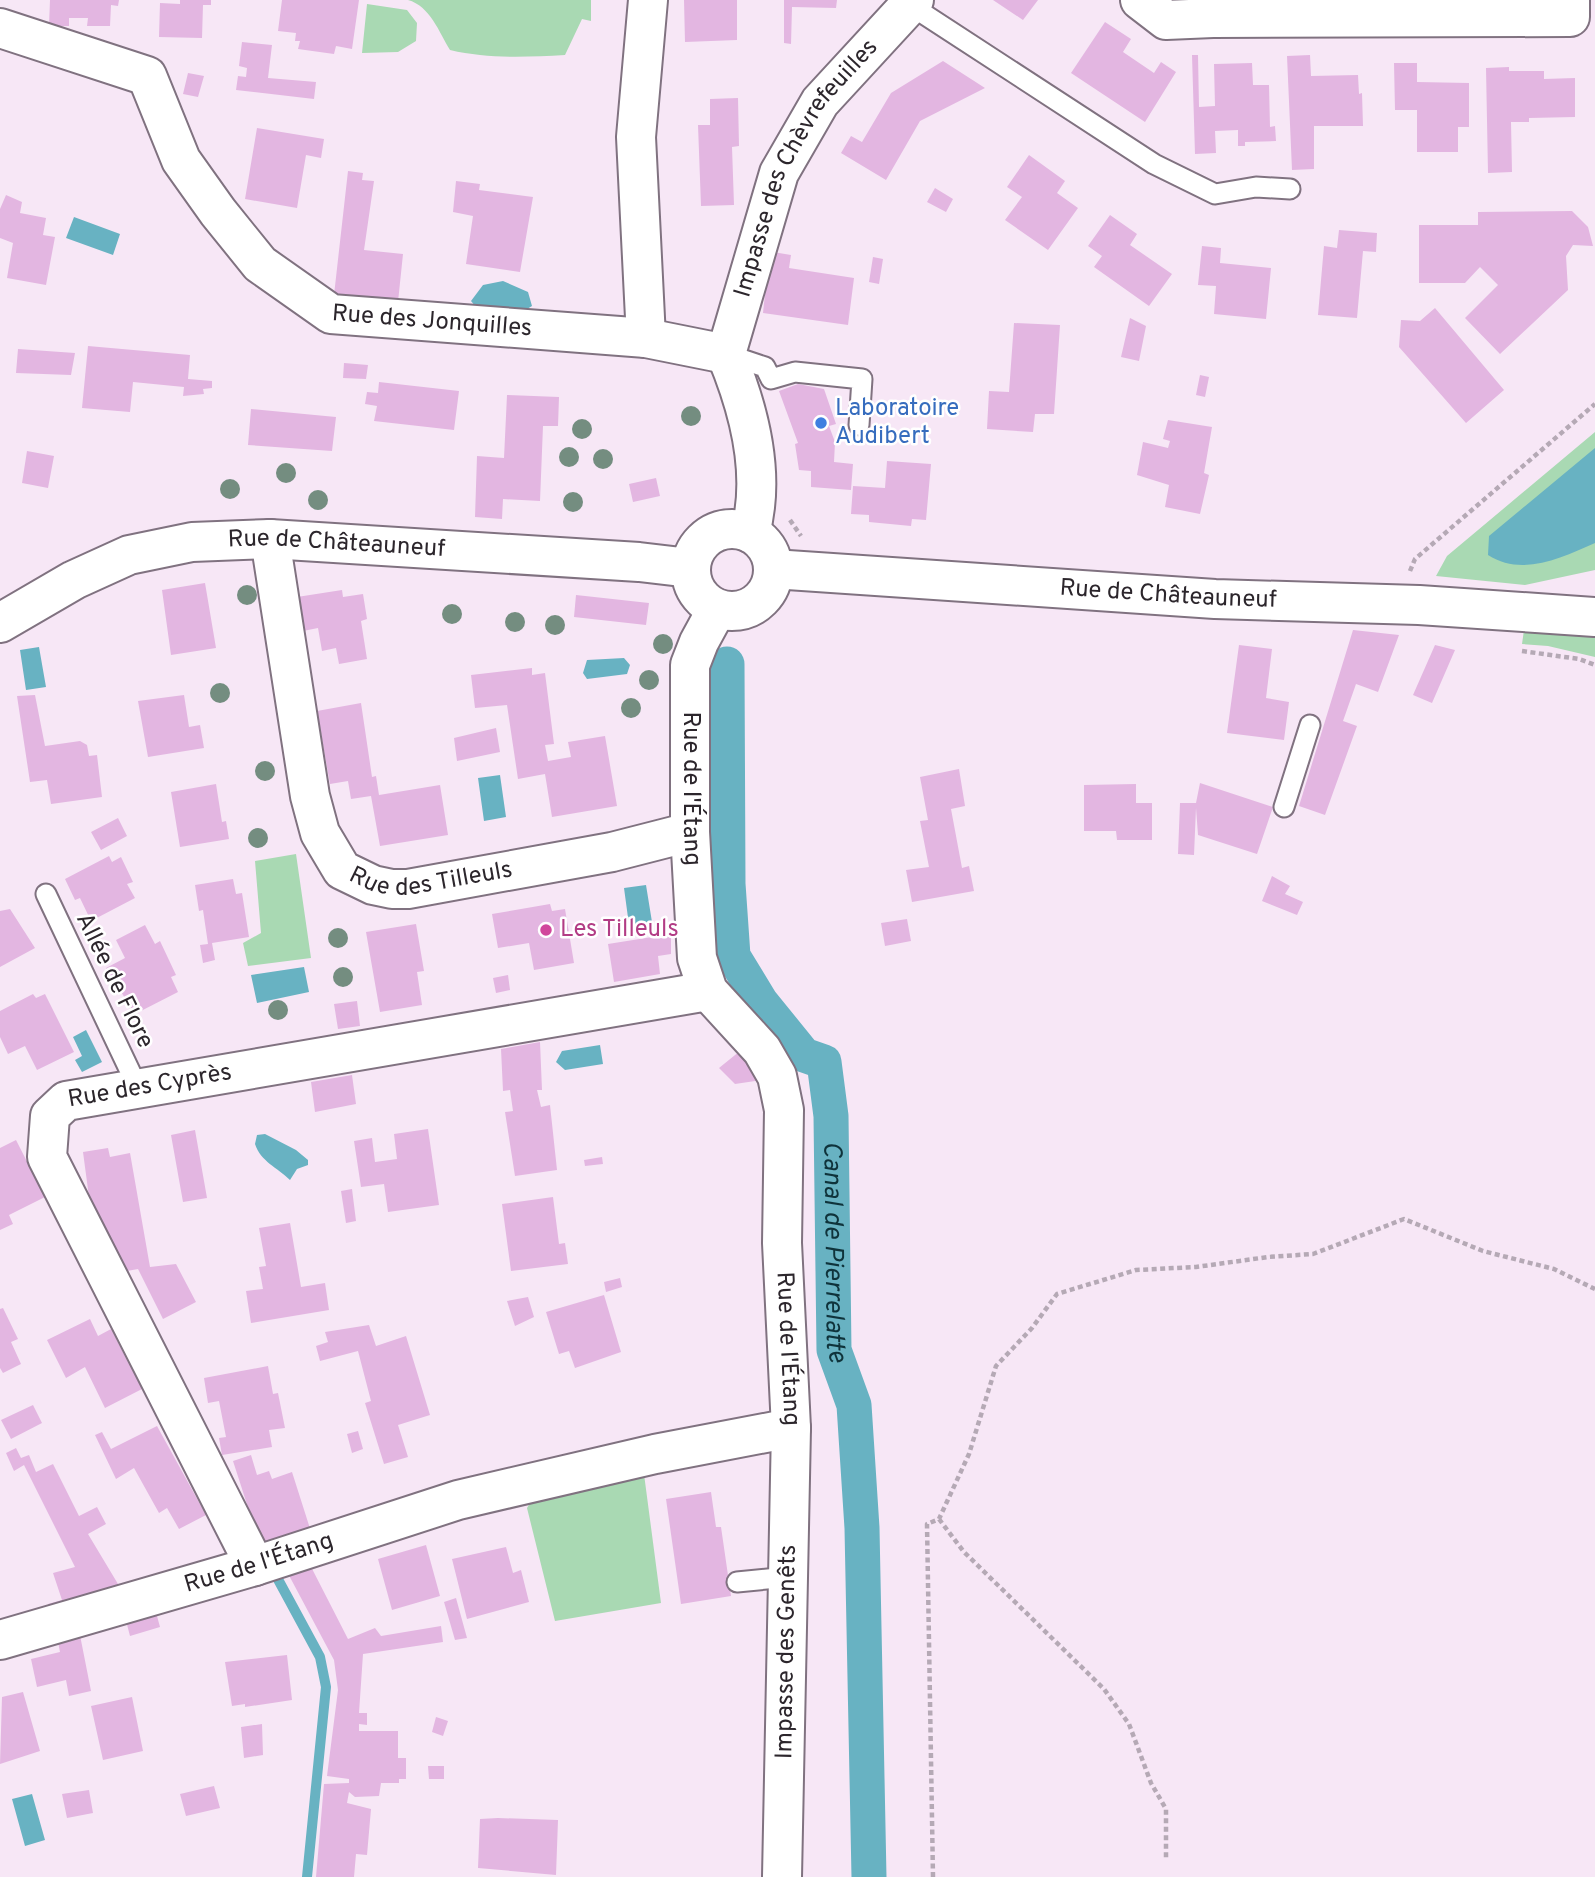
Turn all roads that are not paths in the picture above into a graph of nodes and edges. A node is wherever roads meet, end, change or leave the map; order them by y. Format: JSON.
{"nodes":[{"id":1,"x":648,"y":0,"type":"edge"},
{"id":2,"x":1140,"y":0,"type":"edge"},
{"id":3,"x":912,"y":3,"type":"edge"},
{"id":4,"x":1213,"y":9,"type":"edge"},
{"id":5,"x":1578,"y":12,"type":"edge"},
{"id":6,"x":0,"y":28,"type":"edge"},
{"id":7,"x":1290,"y":189,"type":"dead end"},
{"id":8,"x":646,"y":338,"type":"junction"},
{"id":9,"x":726,"y":354,"type":"junction"},
{"id":10,"x":859,"y":425,"type":"dead end"},
{"id":11,"x":750,"y":533,"type":"junction"},
{"id":12,"x":270,"y":539,"type":"junction"},
{"id":13,"x":690,"y":568,"type":"junction"},
{"id":14,"x":773,"y":569,"type":"junction"},
{"id":15,"x":717,"y":609,"type":"junction"},
{"id":16,"x":1584,"y":610,"type":"edge"},
{"id":17,"x":0,"y":623,"type":"edge"},
{"id":18,"x":1310,"y":725,"type":"dead end"},
{"id":19,"x":1284,"y":807,"type":"dead end"},
{"id":20,"x":690,"y":832,"type":"junction"},
{"id":21,"x":46,"y":894,"type":"dead end"},
{"id":22,"x":708,"y":991,"type":"junction"},
{"id":23,"x":138,"y":1088,"type":"junction"},
{"id":24,"x":791,"y":1428,"type":"junction"},
{"id":25,"x":255,"y":1566,"type":"junction"},
{"id":26,"x":788,"y":1577,"type":"junction"},
{"id":27,"x":737,"y":1583,"type":"dead end"},
{"id":28,"x":0,"y":1640,"type":"edge"},
{"id":29,"x":782,"y":1877,"type":"edge"}],
"edges":[{"from":1,"to":8,"type":"street"},
{"from":2,"to":4,"type":"street"},
{"from":3,"to":7,"type":"lane"},
{"from":3,"to":9,"type":"street","name":"Impasse des Chèvrefeuilles"},
{"from":4,"to":5,"type":"street"},
{"from":6,"to":8,"type":"street","name":"Rue des Jonquilles"},
{"from":8,"to":9,"type":"street","name":"Rue des Jonquilles"},
{"from":9,"to":10,"type":"lane"},
{"from":9,"to":11,"type":"street"},
{"from":11,"to":13,"type":"street"},
{"from":11,"to":14,"type":"street"},
{"from":12,"to":13,"type":"street","name":"Rue de Châteauneuf"},
{"from":12,"to":17,"type":"street","name":"Rue de Châteauneuf"},
{"from":12,"to":20,"type":"street","name":"Rue des Tilleuls"},
{"from":13,"to":15,"type":"street"},
{"from":14,"to":15,"type":"street"},
{"from":14,"to":16,"type":"street","name":"Rue de Châteauneuf"},
{"from":15,"to":20,"type":"street","name":"Rue de l'Étang"},
{"from":18,"to":19,"type":"lane"},
{"from":20,"to":22,"type":"street","name":"Rue de l'Étang"},
{"from":21,"to":23,"type":"lane","name":"Allée de Flore"},
{"from":22,"to":23,"type":"street","name":"Rue des Cyprès"},
{"from":22,"to":24,"type":"street","name":"Rue de l'Étang"},
{"from":23,"to":25,"type":"street","name":"Rue des Cyprès"},
{"from":24,"to":25,"type":"street","name":"Rue de l'Étang"},
{"from":24,"to":26,"type":"street","name":"Impasse des Genêts"},
{"from":25,"to":28,"type":"street","name":"Rue de l'Étang"},
{"from":26,"to":27,"type":"lane"},
{"from":26,"to":29,"type":"street","name":"Impasse des Genêts"}]}
